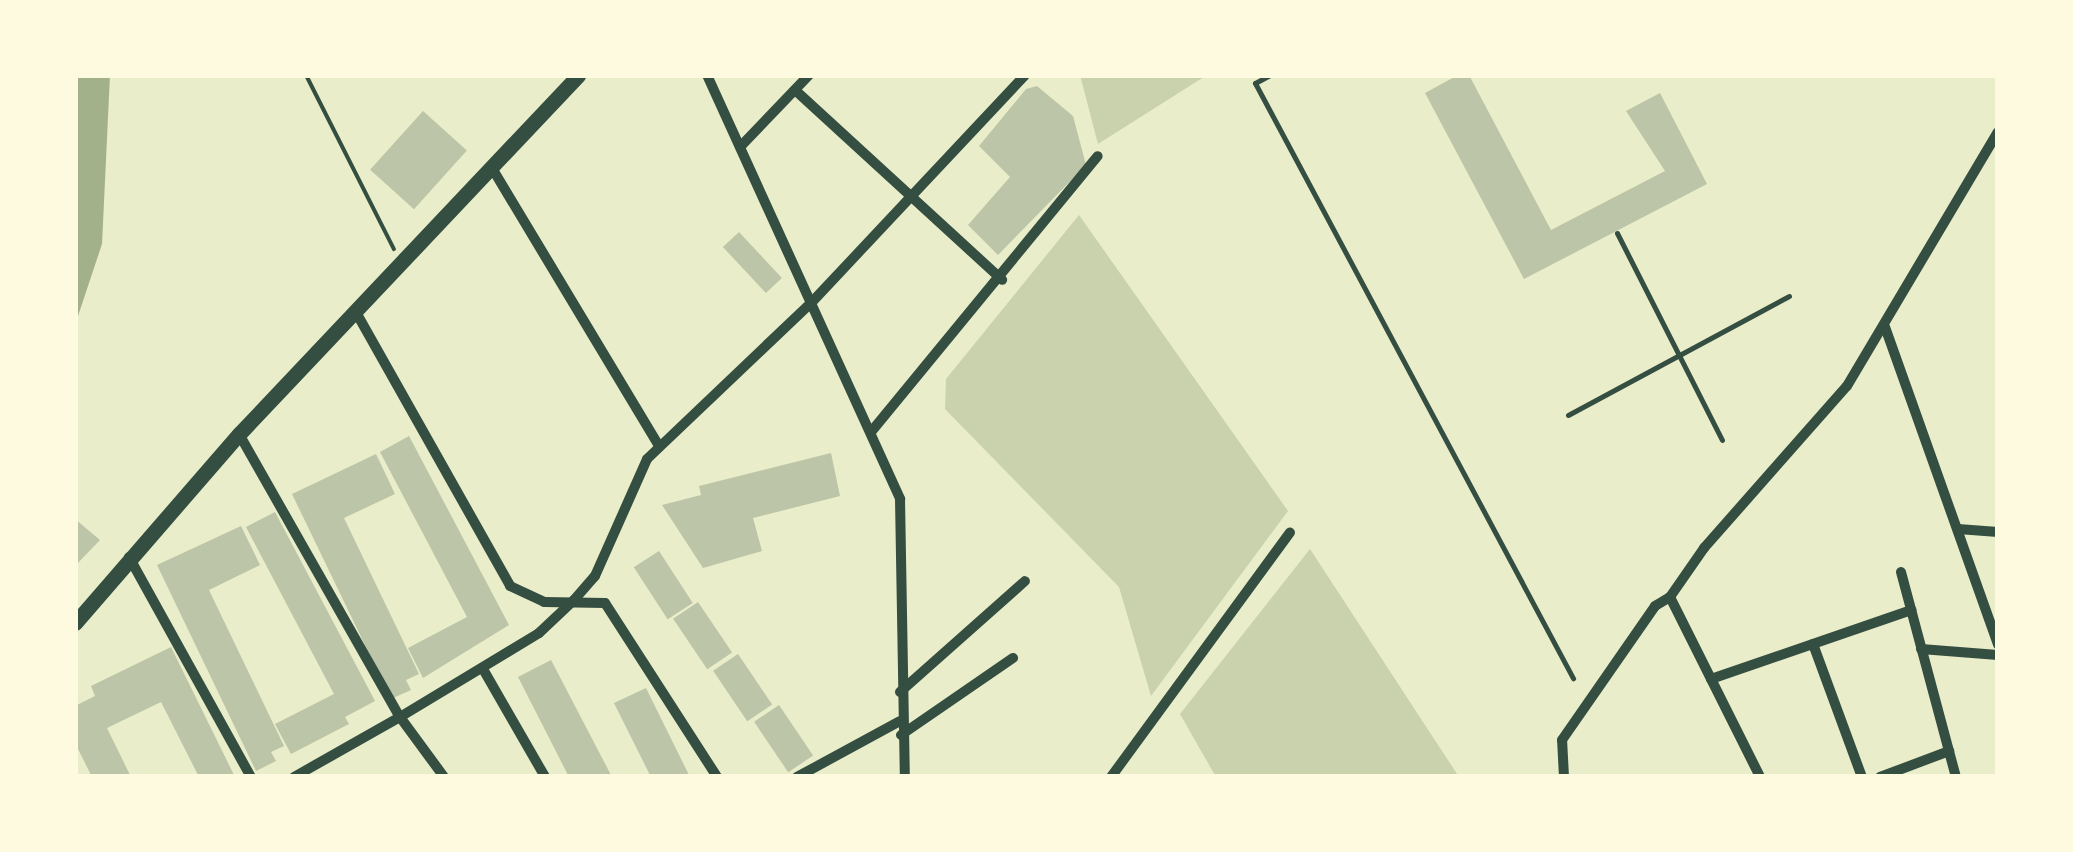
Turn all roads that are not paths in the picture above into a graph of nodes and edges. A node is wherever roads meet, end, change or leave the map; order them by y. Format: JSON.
{"nodes":[{"id":1,"x":579,"y":75,"type":"edge"},
{"id":2,"x":707,"y":75,"type":"edge"},
{"id":3,"x":809,"y":75,"type":"edge"},
{"id":4,"x":1026,"y":75,"type":"edge"},
{"id":5,"x":1270,"y":75,"type":"edge"},
{"id":6,"x":795,"y":90,"type":"junction"},
{"id":7,"x":1998,"y":132,"type":"edge"},
{"id":8,"x":740,"y":147,"type":"junction"},
{"id":9,"x":1098,"y":156,"type":"dead end"},
{"id":10,"x":492,"y":168,"type":"junction"},
{"id":11,"x":911,"y":197,"type":"junction"},
{"id":12,"x":1617,"y":233,"type":"dead end"},
{"id":13,"x":1002,"y":280,"type":"junction"},
{"id":14,"x":1789,"y":296,"type":"dead end"},
{"id":15,"x":812,"y":302,"type":"junction"},
{"id":16,"x":357,"y":314,"type":"junction"},
{"id":17,"x":1886,"y":327,"type":"junction"},
{"id":18,"x":1679,"y":354,"type":"junction"},
{"id":19,"x":1568,"y":415,"type":"dead end"},
{"id":20,"x":872,"y":432,"type":"junction"},
{"id":21,"x":239,"y":434,"type":"junction"},
{"id":22,"x":1722,"y":440,"type":"dead end"},
{"id":23,"x":659,"y":446,"type":"junction"},
{"id":24,"x":1958,"y":529,"type":"junction"},
{"id":25,"x":1290,"y":532,"type":"dead end"},
{"id":26,"x":1998,"y":532,"type":"edge"},
{"id":27,"x":128,"y":556,"type":"junction"},
{"id":28,"x":1900,"y":572,"type":"dead end"},
{"id":29,"x":1025,"y":581,"type":"dead end"},
{"id":30,"x":1670,"y":597,"type":"junction"},
{"id":31,"x":574,"y":600,"type":"junction"},
{"id":32,"x":1911,"y":610,"type":"junction"},
{"id":33,"x":75,"y":623,"type":"edge"},
{"id":34,"x":1813,"y":644,"type":"junction"},
{"id":35,"x":1998,"y":644,"type":"edge"},
{"id":36,"x":1922,"y":649,"type":"junction"},
{"id":37,"x":1998,"y":655,"type":"edge"},
{"id":38,"x":1013,"y":658,"type":"dead end"},
{"id":39,"x":483,"y":669,"type":"junction"},
{"id":40,"x":1573,"y":678,"type":"dead end"},
{"id":41,"x":1710,"y":679,"type":"junction"},
{"id":42,"x":900,"y":692,"type":"junction"},
{"id":43,"x":400,"y":717,"type":"junction"},
{"id":44,"x":900,"y":721,"type":"junction"},
{"id":45,"x":901,"y":735,"type":"junction"},
{"id":46,"x":1949,"y":751,"type":"junction"},
{"id":47,"x":251,"y":777,"type":"edge"},
{"id":48,"x":294,"y":777,"type":"edge"},
{"id":49,"x":444,"y":777,"type":"edge"},
{"id":50,"x":546,"y":777,"type":"edge"},
{"id":51,"x":717,"y":777,"type":"edge"},
{"id":52,"x":796,"y":777,"type":"edge"},
{"id":53,"x":905,"y":777,"type":"edge"},
{"id":54,"x":1112,"y":777,"type":"edge"},
{"id":55,"x":1564,"y":777,"type":"edge"},
{"id":56,"x":1760,"y":777,"type":"edge"},
{"id":57,"x":1862,"y":777,"type":"edge"},
{"id":58,"x":1880,"y":777,"type":"edge"},
{"id":59,"x":1956,"y":777,"type":"edge"}],
"edges":[{"from":1,"to":10,"type":"main road"},
{"from":2,"to":8,"type":"street"},
{"from":3,"to":6,"type":"street"},
{"from":4,"to":11,"type":"street"},
{"from":5,"to":40,"type":"lane"},
{"from":6,"to":8,"type":"street"},
{"from":6,"to":11,"type":"street"},
{"from":7,"to":17,"type":"street"},
{"from":8,"to":15,"type":"street"},
{"from":9,"to":13,"type":"street"},
{"from":10,"to":16,"type":"main road"},
{"from":10,"to":23,"type":"street"},
{"from":11,"to":13,"type":"street"},
{"from":11,"to":15,"type":"street"},
{"from":12,"to":18,"type":"lane"},
{"from":13,"to":20,"type":"street"},
{"from":14,"to":18,"type":"lane"},
{"from":15,"to":20,"type":"street"},
{"from":15,"to":23,"type":"street"},
{"from":16,"to":21,"type":"main road"},
{"from":16,"to":31,"type":"street"},
{"from":17,"to":24,"type":"street"},
{"from":17,"to":30,"type":"street"},
{"from":18,"to":19,"type":"lane"},
{"from":18,"to":22,"type":"lane"},
{"from":20,"to":42,"type":"street"},
{"from":21,"to":27,"type":"main road"},
{"from":21,"to":43,"type":"street"},
{"from":23,"to":31,"type":"street"},
{"from":24,"to":26,"type":"street"},
{"from":24,"to":35,"type":"street"},
{"from":25,"to":54,"type":"street"},
{"from":27,"to":33,"type":"main road"},
{"from":27,"to":47,"type":"street"},
{"from":28,"to":32,"type":"street"},
{"from":29,"to":42,"type":"street"},
{"from":30,"to":41,"type":"street"},
{"from":30,"to":55,"type":"street"},
{"from":31,"to":39,"type":"street"},
{"from":31,"to":51,"type":"street"},
{"from":32,"to":34,"type":"street"},
{"from":32,"to":36,"type":"street"},
{"from":34,"to":41,"type":"street"},
{"from":34,"to":57,"type":"street"},
{"from":36,"to":37,"type":"street"},
{"from":36,"to":46,"type":"street"},
{"from":38,"to":45,"type":"street"},
{"from":39,"to":43,"type":"street"},
{"from":39,"to":50,"type":"street"},
{"from":41,"to":56,"type":"street"},
{"from":42,"to":44,"type":"street"},
{"from":43,"to":48,"type":"street"},
{"from":43,"to":49,"type":"street"},
{"from":44,"to":45,"type":"street"},
{"from":44,"to":52,"type":"street"},
{"from":45,"to":53,"type":"street"},
{"from":46,"to":58,"type":"street"},
{"from":46,"to":59,"type":"street"}]}
